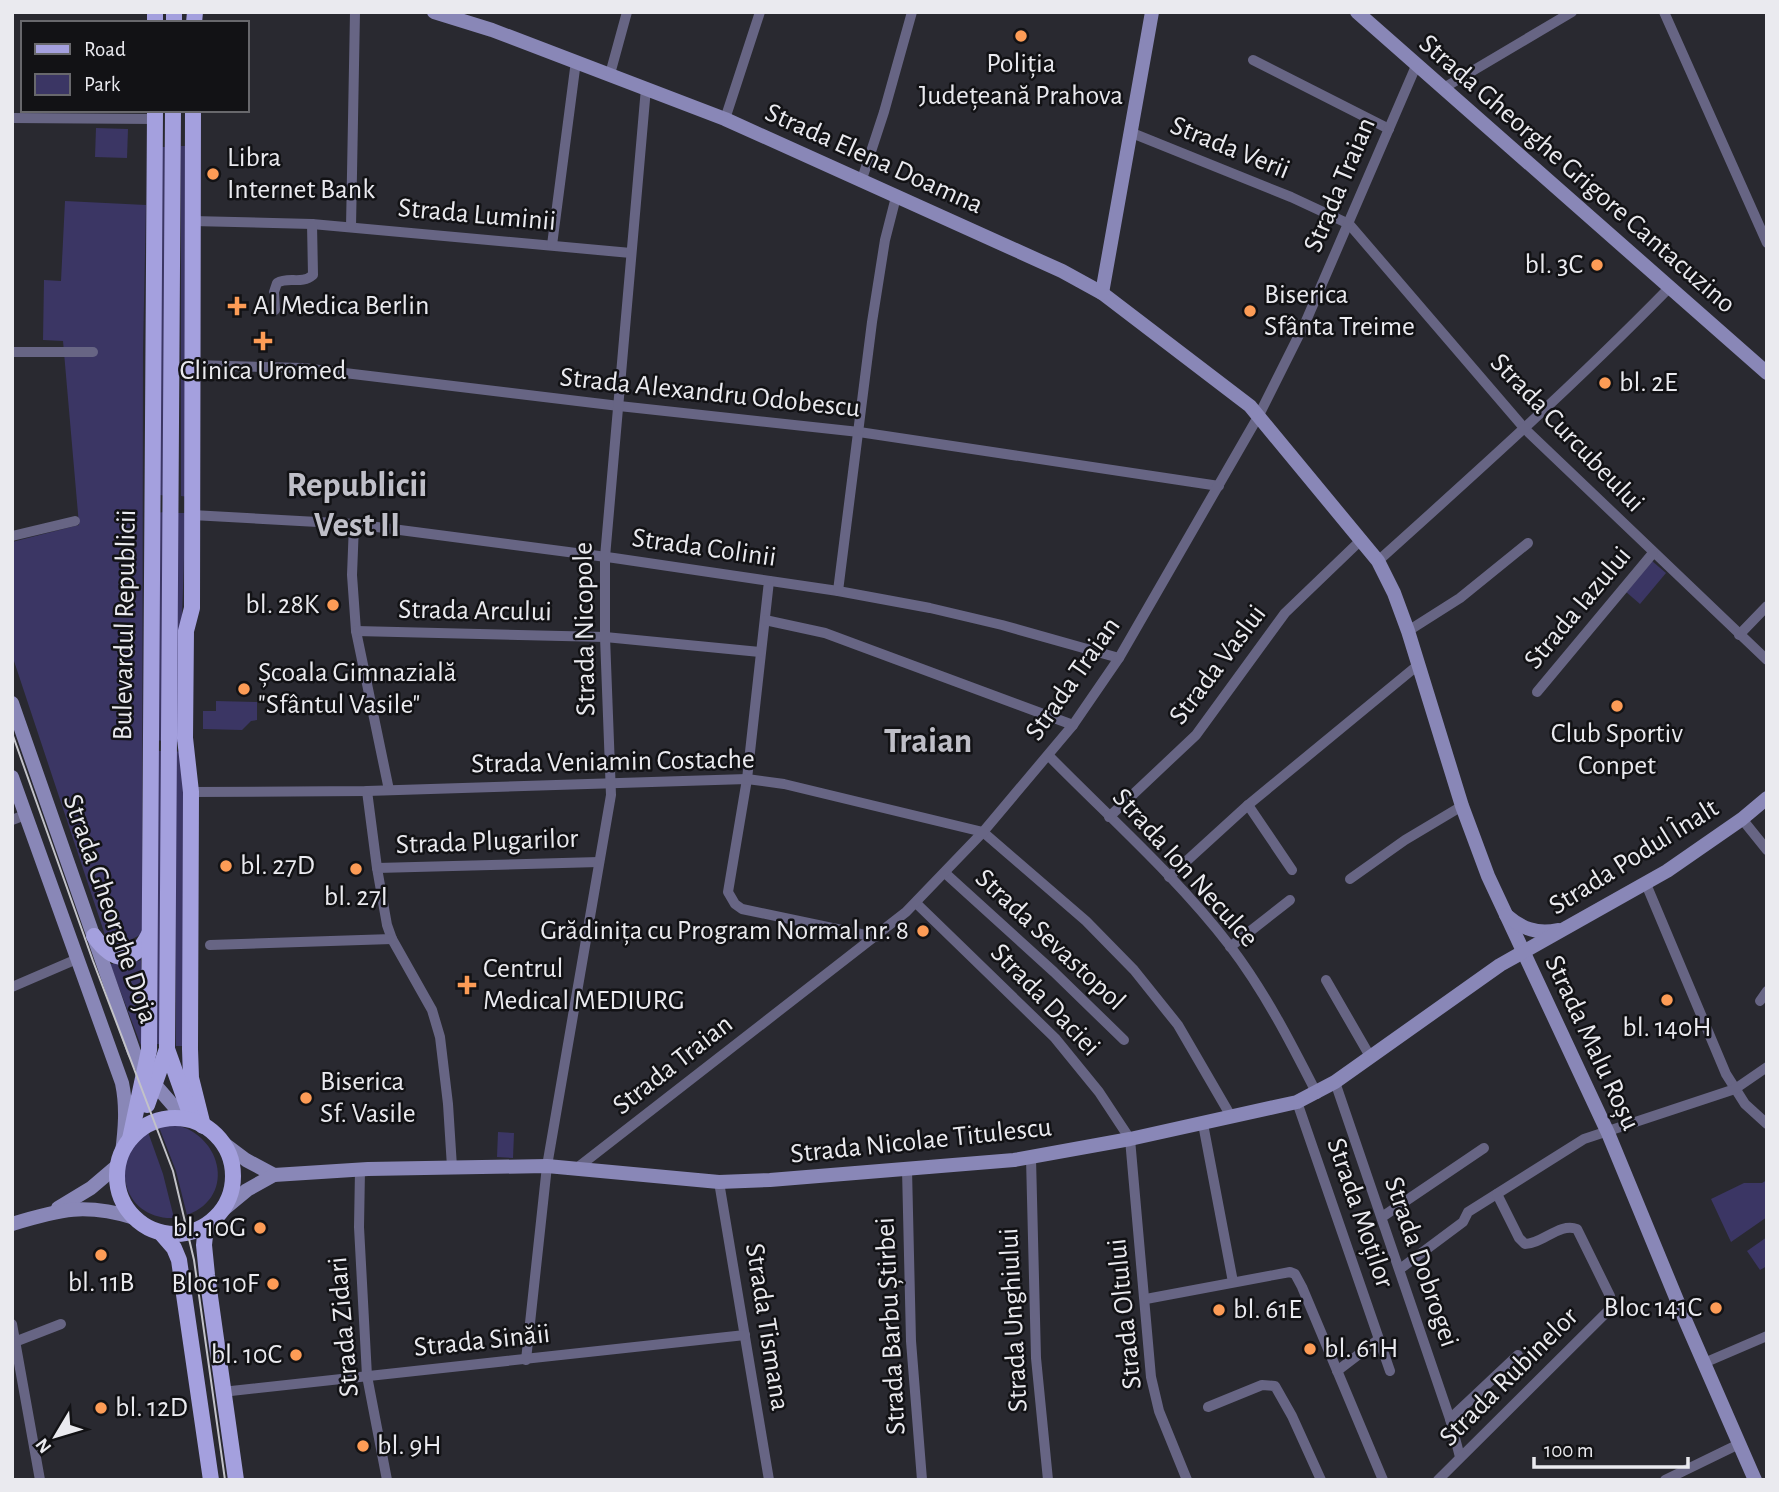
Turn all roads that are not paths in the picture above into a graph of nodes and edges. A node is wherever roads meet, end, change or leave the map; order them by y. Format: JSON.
{"nodes":[{"id":1,"x":355,"y":12,"type":"edge"},
{"id":2,"x":434,"y":12,"type":"edge"},
{"id":3,"x":627,"y":12,"type":"edge"},
{"id":4,"x":760,"y":12,"type":"edge"},
{"id":5,"x":912,"y":12,"type":"edge"},
{"id":6,"x":1152,"y":12,"type":"edge"},
{"id":7,"x":1357,"y":12,"type":"edge"},
{"id":8,"x":1572,"y":12,"type":"edge"},
{"id":9,"x":1664,"y":12,"type":"edge"},
{"id":10,"x":1253,"y":60,"type":"dead end"},
{"id":11,"x":576,"y":61,"type":"junction"},
{"id":12,"x":1416,"y":66,"type":"junction"},
{"id":13,"x":610,"y":74,"type":"junction"},
{"id":14,"x":646,"y":88,"type":"junction"},
{"id":15,"x":1442,"y":89,"type":"junction"},
{"id":16,"x":173,"y":112,"type":"edge"},
{"id":17,"x":193,"y":112,"type":"edge"},
{"id":18,"x":155,"y":115,"type":"edge"},
{"id":19,"x":12,"y":118,"type":"edge"},
{"id":20,"x":725,"y":120,"type":"junction"},
{"id":21,"x":1389,"y":130,"type":"junction"},
{"id":22,"x":1132,"y":133,"type":"junction"},
{"id":23,"x":860,"y":182,"type":"junction"},
{"id":24,"x":896,"y":197,"type":"junction"},
{"id":25,"x":1767,"y":210,"type":"edge"},
{"id":26,"x":1755,"y":218,"type":"junction"},
{"id":27,"x":192,"y":221,"type":"junction"},
{"id":28,"x":312,"y":224,"type":"junction"},
{"id":29,"x":1349,"y":224,"type":"junction"},
{"id":30,"x":351,"y":227,"type":"junction"},
{"id":31,"x":1767,"y":243,"type":"edge"},
{"id":32,"x":552,"y":245,"type":"junction"},
{"id":33,"x":631,"y":253,"type":"junction"},
{"id":34,"x":1669,"y":288,"type":"junction"},
{"id":35,"x":1102,"y":293,"type":"junction"},
{"id":36,"x":275,"y":310,"type":"dead end"},
{"id":37,"x":12,"y":352,"type":"edge"},
{"id":38,"x":93,"y":352,"type":"dead end"},
{"id":39,"x":193,"y":365,"type":"junction"},
{"id":40,"x":1767,"y":373,"type":"edge"},
{"id":41,"x":620,"y":407,"type":"junction"},
{"id":42,"x":1259,"y":415,"type":"junction"},
{"id":43,"x":1525,"y":429,"type":"junction"},
{"id":44,"x":859,"y":432,"type":"junction"},
{"id":45,"x":1219,"y":486,"type":"junction"},
{"id":46,"x":192,"y":515,"type":"junction"},
{"id":47,"x":75,"y":521,"type":"dead end"},
{"id":48,"x":354,"y":524,"type":"junction"},
{"id":49,"x":12,"y":536,"type":"edge"},
{"id":50,"x":1362,"y":539,"type":"junction"},
{"id":51,"x":1528,"y":543,"type":"dead end"},
{"id":52,"x":1653,"y":553,"type":"junction"},
{"id":53,"x":605,"y":557,"type":"junction"},
{"id":54,"x":1378,"y":561,"type":"junction"},
{"id":55,"x":769,"y":581,"type":"junction"},
{"id":56,"x":838,"y":591,"type":"junction"},
{"id":57,"x":1767,"y":606,"type":"edge"},
{"id":58,"x":765,"y":620,"type":"junction"},
{"id":59,"x":356,"y":631,"type":"junction"},
{"id":60,"x":1408,"y":631,"type":"junction"},
{"id":61,"x":1739,"y":635,"type":"junction"},
{"id":62,"x":605,"y":637,"type":"junction"},
{"id":63,"x":760,"y":652,"type":"junction"},
{"id":64,"x":1119,"y":659,"type":"junction"},
{"id":65,"x":1767,"y":660,"type":"edge"},
{"id":66,"x":1418,"y":665,"type":"junction"},
{"id":67,"x":1537,"y":692,"type":"dead end"},
{"id":68,"x":12,"y":703,"type":"edge"},
{"id":69,"x":1073,"y":726,"type":"junction"},
{"id":70,"x":1049,"y":756,"type":"junction"},
{"id":71,"x":12,"y":778,"type":"edge"},
{"id":72,"x":747,"y":779,"type":"junction"},
{"id":73,"x":611,"y":782,"type":"junction"},
{"id":74,"x":389,"y":790,"type":"junction"},
{"id":75,"x":367,"y":791,"type":"junction"},
{"id":76,"x":191,"y":792,"type":"junction"},
{"id":77,"x":1767,"y":798,"type":"edge"},
{"id":78,"x":1248,"y":805,"type":"junction"},
{"id":79,"x":1462,"y":806,"type":"junction"},
{"id":80,"x":1109,"y":817,"type":"junction"},
{"id":81,"x":19,"y":818,"type":"edge"},
{"id":82,"x":1742,"y":819,"type":"junction"},
{"id":83,"x":983,"y":832,"type":"junction"},
{"id":84,"x":1767,"y":850,"type":"edge"},
{"id":85,"x":599,"y":862,"type":"junction"},
{"id":86,"x":377,"y":868,"type":"junction"},
{"id":87,"x":1292,"y":870,"type":"dead end"},
{"id":88,"x":945,"y":873,"type":"junction"},
{"id":89,"x":1169,"y":877,"type":"junction"},
{"id":90,"x":1350,"y":879,"type":"dead end"},
{"id":91,"x":1646,"y":884,"type":"junction"},
{"id":92,"x":1290,"y":900,"type":"dead end"},
{"id":93,"x":916,"y":903,"type":"junction"},
{"id":94,"x":1504,"y":913,"type":"junction"},
{"id":95,"x":1569,"y":927,"type":"junction"},
{"id":96,"x":149,"y":934,"type":"junction"},
{"id":97,"x":94,"y":936,"type":"junction"},
{"id":98,"x":875,"y":937,"type":"junction"},
{"id":99,"x":392,"y":939,"type":"junction"},
{"id":100,"x":210,"y":945,"type":"dead end"},
{"id":101,"x":1230,"y":947,"type":"junction"},
{"id":102,"x":1523,"y":953,"type":"junction"},
{"id":103,"x":77,"y":959,"type":"junction"},
{"id":104,"x":1326,"y":980,"type":"dead end"},
{"id":105,"x":12,"y":987,"type":"edge"},
{"id":106,"x":1767,"y":991,"type":"edge"},
{"id":107,"x":1760,"y":1001,"type":"dead end"},
{"id":108,"x":1124,"y":1040,"type":"dead end"},
{"id":109,"x":167,"y":1049,"type":"junction"},
{"id":110,"x":1371,"y":1058,"type":"junction"},
{"id":111,"x":1767,"y":1067,"type":"edge"},
{"id":112,"x":149,"y":1079,"type":"junction"},
{"id":113,"x":1335,"y":1082,"type":"junction"},
{"id":114,"x":1735,"y":1089,"type":"junction"},
{"id":115,"x":1317,"y":1094,"type":"junction"},
{"id":116,"x":1297,"y":1102,"type":"junction"},
{"id":117,"x":1232,"y":1118,"type":"junction"},
{"id":118,"x":194,"y":1122,"type":"junction"},
{"id":119,"x":1203,"y":1124,"type":"junction"},
{"id":120,"x":1767,"y":1124,"type":"edge"},
{"id":121,"x":1608,"y":1133,"type":"junction"},
{"id":122,"x":1130,"y":1139,"type":"junction"},
{"id":123,"x":222,"y":1142,"type":"junction"},
{"id":124,"x":127,"y":1147,"type":"junction"},
{"id":125,"x":1484,"y":1148,"type":"dead end"},
{"id":126,"x":1031,"y":1158,"type":"junction"},
{"id":127,"x":547,"y":1166,"type":"junction"},
{"id":128,"x":452,"y":1167,"type":"junction"},
{"id":129,"x":578,"y":1168,"type":"junction"},
{"id":130,"x":908,"y":1169,"type":"junction"},
{"id":131,"x":360,"y":1170,"type":"junction"},
{"id":132,"x":274,"y":1175,"type":"junction"},
{"id":133,"x":719,"y":1182,"type":"junction"},
{"id":134,"x":1497,"y":1194,"type":"junction"},
{"id":135,"x":224,"y":1209,"type":"junction"},
{"id":136,"x":44,"y":1214,"type":"junction"},
{"id":137,"x":1382,"y":1217,"type":"junction"},
{"id":138,"x":135,"y":1219,"type":"junction"},
{"id":139,"x":12,"y":1224,"type":"edge"},
{"id":140,"x":206,"y":1226,"type":"junction"},
{"id":141,"x":161,"y":1233,"type":"junction"},
{"id":142,"x":1400,"y":1269,"type":"junction"},
{"id":143,"x":1233,"y":1282,"type":"junction"},
{"id":144,"x":1146,"y":1299,"type":"junction"},
{"id":145,"x":12,"y":1324,"type":"edge"},
{"id":146,"x":61,"y":1324,"type":"dead end"},
{"id":147,"x":746,"y":1335,"type":"junction"},
{"id":148,"x":1767,"y":1336,"type":"edge"},
{"id":149,"x":1379,"y":1339,"type":"junction"},
{"id":150,"x":14,"y":1342,"type":"edge"},
{"id":151,"x":1518,"y":1356,"type":"dead end"},
{"id":152,"x":526,"y":1360,"type":"junction"},
{"id":153,"x":1704,"y":1363,"type":"junction"},
{"id":154,"x":1337,"y":1371,"type":"junction"},
{"id":155,"x":1390,"y":1371,"type":"dead end"},
{"id":156,"x":367,"y":1376,"type":"junction"},
{"id":157,"x":222,"y":1391,"type":"junction"},
{"id":158,"x":1208,"y":1407,"type":"dead end"},
{"id":159,"x":1450,"y":1419,"type":"junction"},
{"id":160,"x":1739,"y":1444,"type":"junction"},
{"id":161,"x":1460,"y":1457,"type":"junction"},
{"id":162,"x":1690,"y":1474,"type":"edge"},
{"id":163,"x":40,"y":1480,"type":"edge"},
{"id":164,"x":211,"y":1480,"type":"edge"},
{"id":165,"x":236,"y":1480,"type":"edge"},
{"id":166,"x":387,"y":1480,"type":"edge"},
{"id":167,"x":769,"y":1480,"type":"edge"},
{"id":168,"x":922,"y":1480,"type":"edge"},
{"id":169,"x":1048,"y":1480,"type":"edge"},
{"id":170,"x":1187,"y":1480,"type":"edge"},
{"id":171,"x":1321,"y":1480,"type":"edge"},
{"id":172,"x":1383,"y":1480,"type":"edge"},
{"id":173,"x":1438,"y":1480,"type":"edge"},
{"id":174,"x":1665,"y":1480,"type":"edge"},
{"id":175,"x":1755,"y":1480,"type":"edge"}],
"edges":[{"from":1,"to":30,"type":"street"},
{"from":2,"to":11,"type":"street","name":"Strada Elena Doamna"},
{"from":3,"to":13,"type":"street"},
{"from":4,"to":20,"type":"street"},
{"from":5,"to":23,"type":"street"},
{"from":6,"to":22,"type":"street"},
{"from":7,"to":12,"type":"street","name":"Strada Gheorghe Grigore Cantacuzino"},
{"from":8,"to":15,"type":"street"},
{"from":9,"to":26,"type":"street"},
{"from":10,"to":21,"type":"street"},
{"from":11,"to":13,"type":"street","name":"Strada Elena Doamna"},
{"from":11,"to":32,"type":"street"},
{"from":12,"to":15,"type":"street","name":"Strada Gheorghe Grigore Cantacuzino"},
{"from":12,"to":21,"type":"street","name":"Strada Traian"},
{"from":13,"to":14,"type":"street","name":"Strada Elena Doamna"},
{"from":14,"to":20,"type":"street","name":"Strada Elena Doamna"},
{"from":14,"to":33,"type":"street","name":"Strada Nicopole"},
{"from":15,"to":34,"type":"street","name":"Strada Gheorghe Grigore Cantacuzino"},
{"from":16,"to":109,"type":"main road","name":"Bulevardul Republicii"},
{"from":17,"to":27,"type":"main road"},
{"from":18,"to":19,"type":"street"},
{"from":18,"to":96,"type":"main road","name":"Bulevardul Republicii"},
{"from":20,"to":23,"type":"street","name":"Strada Elena Doamna"},
{"from":21,"to":29,"type":"street","name":"Strada Traian"},
{"from":22,"to":29,"type":"street","name":"Strada Verii"},
{"from":22,"to":35,"type":"street"},
{"from":23,"to":24,"type":"street","name":"Strada Elena Doamna"},
{"from":24,"to":35,"type":"street","name":"Strada Elena Doamna"},
{"from":24,"to":44,"type":"street"},
{"from":25,"to":26,"type":"street"},
{"from":26,"to":31,"type":"street"},
{"from":27,"to":28,"type":"street","name":"Strada Luminii"},
{"from":27,"to":39,"type":"main road"},
{"from":28,"to":30,"type":"street","name":"Strada Luminii"},
{"from":28,"to":36,"type":"street"},
{"from":29,"to":42,"type":"street","name":"Strada Traian"},
{"from":29,"to":43,"type":"street","name":"Strada Curcubeului"},
{"from":30,"to":32,"type":"street","name":"Strada Luminii"},
{"from":32,"to":33,"type":"street","name":"Strada Luminii"},
{"from":33,"to":41,"type":"street","name":"Strada Nicopole"},
{"from":34,"to":40,"type":"street","name":"Strada Gheorghe Grigore Cantacuzino"},
{"from":34,"to":43,"type":"street"},
{"from":35,"to":42,"type":"street","name":"Strada Elena Doamna"},
{"from":37,"to":38,"type":"street"},
{"from":39,"to":41,"type":"street","name":"Strada Alexandru Odobescu"},
{"from":39,"to":46,"type":"main road"},
{"from":41,"to":44,"type":"street","name":"Strada Alexandru Odobescu"},
{"from":41,"to":53,"type":"street","name":"Strada Nicopole"},
{"from":42,"to":45,"type":"street","name":"Strada Traian"},
{"from":42,"to":50,"type":"street","name":"Strada Malu Roșu"},
{"from":43,"to":52,"type":"street","name":"Strada Curcubeului"},
{"from":43,"to":54,"type":"street"},
{"from":44,"to":45,"type":"street","name":"Strada Alexandru Odobescu"},
{"from":44,"to":56,"type":"street"},
{"from":45,"to":64,"type":"street","name":"Strada Traian"},
{"from":46,"to":48,"type":"street","name":"Strada Colinii"},
{"from":46,"to":76,"type":"main road"},
{"from":47,"to":49,"type":"street"},
{"from":48,"to":53,"type":"street","name":"Strada Colinii"},
{"from":48,"to":59,"type":"street"},
{"from":50,"to":54,"type":"street","name":"Strada Malu Roșu"},
{"from":50,"to":80,"type":"street","name":"Strada Vaslui"},
{"from":51,"to":60,"type":"street"},
{"from":52,"to":61,"type":"street","name":"Strada Curcubeului"},
{"from":52,"to":67,"type":"street","name":"Strada Iazului"},
{"from":53,"to":55,"type":"street","name":"Strada Colinii"},
{"from":53,"to":62,"type":"street","name":"Strada Nicopole"},
{"from":54,"to":60,"type":"street","name":"Strada Malu Roșu"},
{"from":55,"to":56,"type":"street","name":"Strada Colinii"},
{"from":55,"to":58,"type":"street"},
{"from":56,"to":64,"type":"street","name":"Strada Colinii"},
{"from":57,"to":61,"type":"street"},
{"from":58,"to":63,"type":"street"},
{"from":58,"to":69,"type":"street"},
{"from":59,"to":62,"type":"street","name":"Strada Arcului"},
{"from":59,"to":74,"type":"street"},
{"from":60,"to":66,"type":"street","name":"Strada Malu Roșu"},
{"from":61,"to":65,"type":"street","name":"Strada Curcubeului"},
{"from":62,"to":63,"type":"street","name":"Strada Arcului"},
{"from":62,"to":73,"type":"street","name":"Strada Nicopole"},
{"from":63,"to":72,"type":"street"},
{"from":64,"to":69,"type":"street","name":"Strada Traian"},
{"from":66,"to":78,"type":"street"},
{"from":66,"to":79,"type":"street","name":"Strada Malu Roșu"},
{"from":68,"to":97,"type":"street","name":"Strada Gheorghe Doja"},
{"from":69,"to":70,"type":"street","name":"Strada Traian"},
{"from":70,"to":80,"type":"street","name":"Strada Ion Neculce"},
{"from":70,"to":83,"type":"street","name":"Strada Traian"},
{"from":71,"to":81,"type":"street","name":"Strada Gheorghe Doja"},
{"from":72,"to":73,"type":"street","name":"Strada Veniamin Costache"},
{"from":72,"to":83,"type":"street","name":"Strada Veniamin Costache"},
{"from":72,"to":98,"type":"street"},
{"from":73,"to":74,"type":"street","name":"Strada Veniamin Costache"},
{"from":73,"to":85,"type":"street","name":"Strada Nicopole"},
{"from":74,"to":75,"type":"street","name":"Strada Veniamin Costache"},
{"from":75,"to":76,"type":"street","name":"Strada Veniamin Costache"},
{"from":75,"to":86,"type":"street"},
{"from":76,"to":118,"type":"main road"},
{"from":77,"to":82,"type":"street","name":"Strada Podul Înalt"},
{"from":78,"to":87,"type":"street"},
{"from":78,"to":89,"type":"street"},
{"from":79,"to":90,"type":"street"},
{"from":79,"to":94,"type":"street","name":"Strada Malu Roșu"},
{"from":80,"to":89,"type":"street","name":"Strada Ion Neculce"},
{"from":81,"to":103,"type":"street","name":"Strada Gheorghe Doja"},
{"from":82,"to":84,"type":"street"},
{"from":82,"to":91,"type":"street","name":"Strada Podul Înalt"},
{"from":83,"to":88,"type":"street","name":"Strada Traian"},
{"from":83,"to":117,"type":"street","name":"Strada Veniamin Costache"},
{"from":85,"to":86,"type":"street","name":"Strada Plugarilor"},
{"from":85,"to":127,"type":"street","name":"Strada Nicopole"},
{"from":86,"to":99,"type":"street"},
{"from":88,"to":93,"type":"street","name":"Strada Traian"},
{"from":88,"to":108,"type":"street","name":"Strada Sevastopol"},
{"from":89,"to":101,"type":"street","name":"Strada Ion Neculce"},
{"from":91,"to":95,"type":"street","name":"Strada Podul Înalt"},
{"from":91,"to":114,"type":"street"},
{"from":92,"to":101,"type":"street"},
{"from":93,"to":98,"type":"street","name":"Strada Traian"},
{"from":93,"to":122,"type":"street","name":"Strada Daciei"},
{"from":94,"to":95,"type":"street"},
{"from":94,"to":102,"type":"street","name":"Strada Malu Roșu"},
{"from":95,"to":102,"type":"street","name":"Strada Podul Înalt"},
{"from":96,"to":97,"type":"main road"},
{"from":96,"to":112,"type":"main road","name":"Bulevardul Republicii"},
{"from":97,"to":112,"type":"street","name":"Strada Gheorghe Doja"},
{"from":98,"to":129,"type":"street","name":"Strada Traian"},
{"from":99,"to":100,"type":"street"},
{"from":99,"to":128,"type":"street"},
{"from":101,"to":115,"type":"street","name":"Strada Ion Neculce"},
{"from":102,"to":110,"type":"street","name":"Strada Nicolae Titulescu"},
{"from":102,"to":121,"type":"street","name":"Strada Malu Roșu"},
{"from":103,"to":105,"type":"street"},
{"from":103,"to":124,"type":"street","name":"Strada Gheorghe Doja"},
{"from":104,"to":110,"type":"street"},
{"from":106,"to":107,"type":"street"},
{"from":109,"to":112,"type":"main road","name":"Bulevardul Republicii"},
{"from":109,"to":118,"type":"main road","name":"Bulevardul Republicii"},
{"from":110,"to":113,"type":"street","name":"Strada Nicolae Titulescu"},
{"from":111,"to":114,"type":"street"},
{"from":112,"to":118,"type":"street","name":"Strada Gheorghe Doja"},
{"from":112,"to":124,"type":"main road","name":"Bulevardul Republicii"},
{"from":113,"to":115,"type":"street","name":"Strada Nicolae Titulescu"},
{"from":113,"to":137,"type":"street","name":"Strada Dobrogei"},
{"from":114,"to":120,"type":"street"},
{"from":114,"to":121,"type":"street"},
{"from":115,"to":116,"type":"street","name":"Strada Nicolae Titulescu"},
{"from":116,"to":117,"type":"street","name":"Strada Nicolae Titulescu"},
{"from":116,"to":149,"type":"street","name":"Strada Moților"},
{"from":117,"to":119,"type":"street","name":"Strada Nicolae Titulescu"},
{"from":118,"to":123,"type":"main road"},
{"from":118,"to":124,"type":"main road"},
{"from":119,"to":122,"type":"street","name":"Strada Nicolae Titulescu"},
{"from":119,"to":143,"type":"street"},
{"from":121,"to":134,"type":"street"},
{"from":121,"to":153,"type":"street","name":"Strada Malu Roșu"},
{"from":122,"to":126,"type":"street","name":"Strada Nicolae Titulescu"},
{"from":122,"to":144,"type":"street","name":"Strada Oltului"},
{"from":123,"to":132,"type":"street"},
{"from":123,"to":135,"type":"main road"},
{"from":124,"to":136,"type":"street"},
{"from":124,"to":138,"type":"main road"},
{"from":125,"to":137,"type":"street"},
{"from":126,"to":130,"type":"street","name":"Strada Nicolae Titulescu"},
{"from":126,"to":169,"type":"street","name":"Strada Unghiului"},
{"from":127,"to":128,"type":"street","name":"Strada Nicolae Titulescu"},
{"from":127,"to":129,"type":"street","name":"Strada Nicolae Titulescu"},
{"from":127,"to":152,"type":"street","name":"Strada Nicopole"},
{"from":128,"to":131,"type":"street","name":"Strada Nicolae Titulescu"},
{"from":129,"to":133,"type":"street","name":"Strada Nicolae Titulescu"},
{"from":130,"to":133,"type":"street","name":"Strada Nicolae Titulescu"},
{"from":130,"to":168,"type":"street","name":"Strada Barbu Știrbei"},
{"from":131,"to":132,"type":"street","name":"Strada Nicolae Titulescu"},
{"from":131,"to":156,"type":"street","name":"Strada Zidari"},
{"from":132,"to":135,"type":"street","name":"Strada Nicolae Titulescu"},
{"from":133,"to":147,"type":"street","name":"Strada Tismana"},
{"from":134,"to":142,"type":"street"},
{"from":134,"to":161,"type":"street","name":"Strada Rubinelor"},
{"from":135,"to":140,"type":"main road"},
{"from":136,"to":138,"type":"street"},
{"from":136,"to":139,"type":"street"},
{"from":137,"to":142,"type":"street","name":"Strada Dobrogei"},
{"from":138,"to":141,"type":"main road"},
{"from":140,"to":141,"type":"main road"},
{"from":140,"to":157,"type":"main road"},
{"from":141,"to":164,"type":"main road"},
{"from":142,"to":159,"type":"street","name":"Strada Dobrogei"},
{"from":143,"to":144,"type":"street"},
{"from":143,"to":154,"type":"street"},
{"from":144,"to":170,"type":"street","name":"Strada Oltului"},
{"from":145,"to":150,"type":"street"},
{"from":146,"to":150,"type":"street"},
{"from":147,"to":152,"type":"street","name":"Strada Sinăii"},
{"from":147,"to":167,"type":"street","name":"Strada Tismana"},
{"from":148,"to":153,"type":"street"},
{"from":149,"to":154,"type":"street"},
{"from":149,"to":155,"type":"street","name":"Strada Moților"},
{"from":150,"to":163,"type":"street"},
{"from":151,"to":159,"type":"street"},
{"from":152,"to":156,"type":"street","name":"Strada Sinăii"},
{"from":153,"to":160,"type":"street","name":"Strada Malu Roșu"},
{"from":154,"to":172,"type":"street"},
{"from":156,"to":157,"type":"street","name":"Strada Sinăii"},
{"from":156,"to":166,"type":"street","name":"Strada Zidari"},
{"from":157,"to":165,"type":"main road"},
{"from":158,"to":171,"type":"street"},
{"from":159,"to":161,"type":"street","name":"Strada Dobrogei"},
{"from":160,"to":162,"type":"street"},
{"from":160,"to":175,"type":"street","name":"Strada Malu Roșu"},
{"from":161,"to":173,"type":"street","name":"Strada Rubinelor"},
{"from":162,"to":174,"type":"street"}]}
